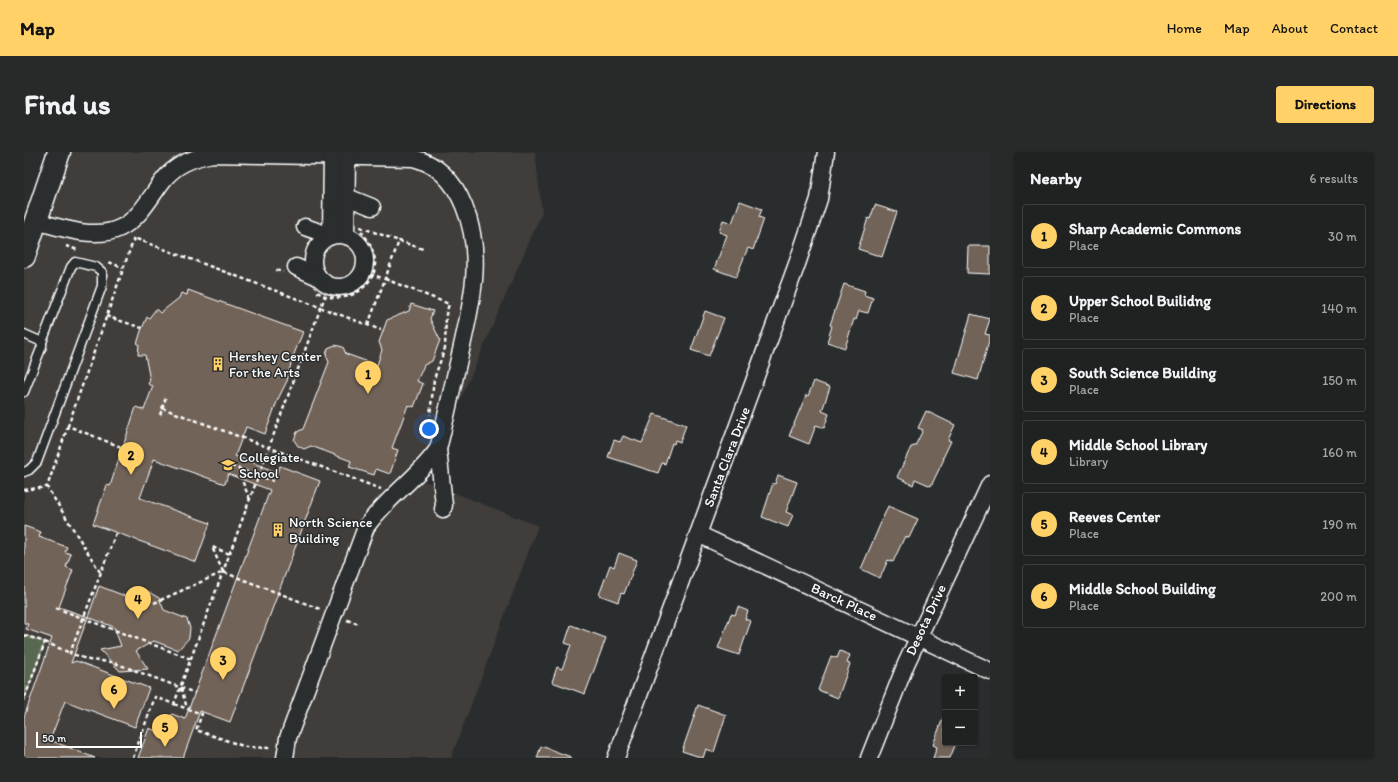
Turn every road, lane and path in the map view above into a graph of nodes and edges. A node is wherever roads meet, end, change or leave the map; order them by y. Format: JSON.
{"nodes":[{"id":1,"x":59,"y":152,"type":"edge"},
{"id":2,"x":826,"y":152,"type":"edge"},
{"id":3,"x":340,"y":155,"type":"junction"},
{"id":4,"x":347,"y":197,"type":"junction"},
{"id":5,"x":372,"y":207,"type":"dead end"},
{"id":6,"x":36,"y":221,"type":"junction"},
{"id":7,"x":304,"y":227,"type":"dead end"},
{"id":8,"x":339,"y":236,"type":"junction"},
{"id":9,"x":399,"y":241,"type":"junction"},
{"id":10,"x":423,"y":249,"type":"dead end"},
{"id":11,"x":24,"y":256,"type":"edge"},
{"id":12,"x":296,"y":267,"type":"dead end"},
{"id":13,"x":373,"y":275,"type":"junction"},
{"id":14,"x":318,"y":276,"type":"junction"},
{"id":15,"x":385,"y":279,"type":"junction"},
{"id":16,"x":321,"y":308,"type":"junction"},
{"id":17,"x":106,"y":316,"type":"junction"},
{"id":18,"x":368,"y":325,"type":"junction"},
{"id":19,"x":142,"y":328,"type":"dead end"},
{"id":20,"x":380,"y":330,"type":"dead end"},
{"id":21,"x":24,"y":334,"type":"edge"},
{"id":22,"x":42,"y":342,"type":"junction"},
{"id":23,"x":24,"y":392,"type":"edge"},
{"id":24,"x":166,"y":397,"type":"dead end"},
{"id":25,"x":162,"y":408,"type":"junction"},
{"id":26,"x":160,"y":415,"type":"dead end"},
{"id":27,"x":430,"y":418,"type":"dead end"},
{"id":28,"x":68,"y":426,"type":"junction"},
{"id":29,"x":121,"y":447,"type":"dead end"},
{"id":30,"x":269,"y":448,"type":"junction"},
{"id":31,"x":438,"y":449,"type":"junction"},
{"id":32,"x":231,"y":466,"type":"dead end"},
{"id":33,"x":240,"y":469,"type":"junction"},
{"id":34,"x":24,"y":472,"type":"edge"},
{"id":35,"x":259,"y":476,"type":"junction"},
{"id":36,"x":273,"y":481,"type":"dead end"},
{"id":37,"x":990,"y":484,"type":"edge"},
{"id":38,"x":47,"y":487,"type":"junction"},
{"id":39,"x":24,"y":490,"type":"edge"},
{"id":40,"x":385,"y":491,"type":"junction"},
{"id":41,"x":375,"y":494,"type":"dead end"},
{"id":42,"x":250,"y":500,"type":"junction"},
{"id":43,"x":443,"y":509,"type":"dead end"},
{"id":44,"x":116,"y":533,"type":"dead end"},
{"id":45,"x":698,"y":534,"type":"junction"},
{"id":46,"x":230,"y":554,"type":"junction"},
{"id":47,"x":223,"y":572,"type":"junction"},
{"id":48,"x":101,"y":573,"type":"junction"},
{"id":49,"x":323,"y":602,"type":"dead end"},
{"id":50,"x":154,"y":603,"type":"dead end"},
{"id":51,"x":56,"y":608,"type":"dead end"},
{"id":52,"x":327,"y":612,"type":"junction"},
{"id":53,"x":318,"y":616,"type":"dead end"},
{"id":54,"x":83,"y":618,"type":"junction"},
{"id":55,"x":359,"y":624,"type":"dead end"},
{"id":56,"x":24,"y":635,"type":"edge"},
{"id":57,"x":918,"y":637,"type":"junction"},
{"id":58,"x":45,"y":642,"type":"junction"},
{"id":59,"x":70,"y":653,"type":"junction"},
{"id":60,"x":191,"y":659,"type":"junction"},
{"id":61,"x":990,"y":671,"type":"edge"},
{"id":62,"x":181,"y":688,"type":"junction"},
{"id":63,"x":24,"y":689,"type":"edge"},
{"id":64,"x":28,"y":689,"type":"junction"},
{"id":65,"x":195,"y":693,"type":"dead end"},
{"id":66,"x":24,"y":700,"type":"edge"},
{"id":67,"x":174,"y":704,"type":"junction"},
{"id":68,"x":187,"y":709,"type":"junction"},
{"id":69,"x":273,"y":742,"type":"dead end"},
{"id":70,"x":272,"y":748,"type":"junction"},
{"id":71,"x":279,"y":756,"type":"edge"},
{"id":72,"x":133,"y":758,"type":"edge"},
{"id":73,"x":616,"y":758,"type":"edge"},
{"id":74,"x":869,"y":758,"type":"edge"}],
"edges":[{"from":1,"to":6,"type":"street"},
{"from":2,"to":45,"type":"street","name":"Santa Clara Drive"},
{"from":3,"to":4,"type":"street"},
{"from":3,"to":6,"type":"street"},
{"from":3,"to":8,"type":"street"},
{"from":3,"to":31,"type":"street"},
{"from":4,"to":5,"type":"street"},
{"from":4,"to":8,"type":"street"},
{"from":6,"to":11,"type":"street"},
{"from":7,"to":8,"type":"street"},
{"from":8,"to":14,"type":"street"},
{"from":8,"to":14,"type":"street"},
{"from":9,"to":10,"type":"path"},
{"from":9,"to":13,"type":"path"},
{"from":9,"to":15,"type":"path"},
{"from":12,"to":14,"type":"street"},
{"from":13,"to":15,"type":"path"},
{"from":13,"to":16,"type":"path"},
{"from":15,"to":18,"type":"path"},
{"from":15,"to":27,"type":"path"},
{"from":16,"to":17,"type":"path"},
{"from":16,"to":18,"type":"path"},
{"from":16,"to":30,"type":"path"},
{"from":17,"to":19,"type":"path"},
{"from":17,"to":28,"type":"path"},
{"from":18,"to":20,"type":"path"},
{"from":21,"to":22,"type":"lane"},
{"from":22,"to":23,"type":"lane"},
{"from":22,"to":34,"type":"lane"},
{"from":24,"to":25,"type":"path"},
{"from":25,"to":26,"type":"path"},
{"from":25,"to":30,"type":"path"},
{"from":28,"to":29,"type":"path"},
{"from":28,"to":38,"type":"path"},
{"from":30,"to":35,"type":"path"},
{"from":30,"to":40,"type":"path"},
{"from":31,"to":40,"type":"street"},
{"from":31,"to":43,"type":"street"},
{"from":32,"to":33,"type":"path"},
{"from":33,"to":35,"type":"path"},
{"from":33,"to":42,"type":"path"},
{"from":35,"to":36,"type":"path"},
{"from":35,"to":42,"type":"path"},
{"from":37,"to":57,"type":"street","name":"Desota Drive"},
{"from":38,"to":39,"type":"path"},
{"from":38,"to":48,"type":"path"},
{"from":40,"to":41,"type":"path"},
{"from":40,"to":52,"type":"street"},
{"from":42,"to":46,"type":"path"},
{"from":44,"to":48,"type":"path"},
{"from":45,"to":57,"type":"street","name":"Barck Place"},
{"from":45,"to":73,"type":"street","name":"Santa Clara Drive"},
{"from":46,"to":47,"type":"path"},
{"from":46,"to":47,"type":"path"},
{"from":47,"to":50,"type":"path"},
{"from":47,"to":52,"type":"path"},
{"from":47,"to":60,"type":"path"},
{"from":48,"to":54,"type":"path"},
{"from":49,"to":52,"type":"path"},
{"from":51,"to":54,"type":"path"},
{"from":52,"to":53,"type":"path"},
{"from":52,"to":55,"type":"path"},
{"from":52,"to":71,"type":"street"},
{"from":54,"to":59,"type":"path"},
{"from":54,"to":60,"type":"path"},
{"from":56,"to":58,"type":"path"},
{"from":57,"to":61,"type":"street","name":"Barck Place"},
{"from":57,"to":74,"type":"street","name":"Desota Drive"},
{"from":58,"to":59,"type":"path"},
{"from":58,"to":64,"type":"path"},
{"from":59,"to":62,"type":"path"},
{"from":60,"to":62,"type":"path"},
{"from":62,"to":65,"type":"path"},
{"from":62,"to":67,"type":"path"},
{"from":62,"to":68,"type":"path"},
{"from":63,"to":64,"type":"path"},
{"from":64,"to":66,"type":"path"},
{"from":67,"to":68,"type":"path"},
{"from":67,"to":72,"type":"path"},
{"from":68,"to":70,"type":"path"},
{"from":69,"to":70,"type":"path"},
{"from":70,"to":71,"type":"path"}]}
